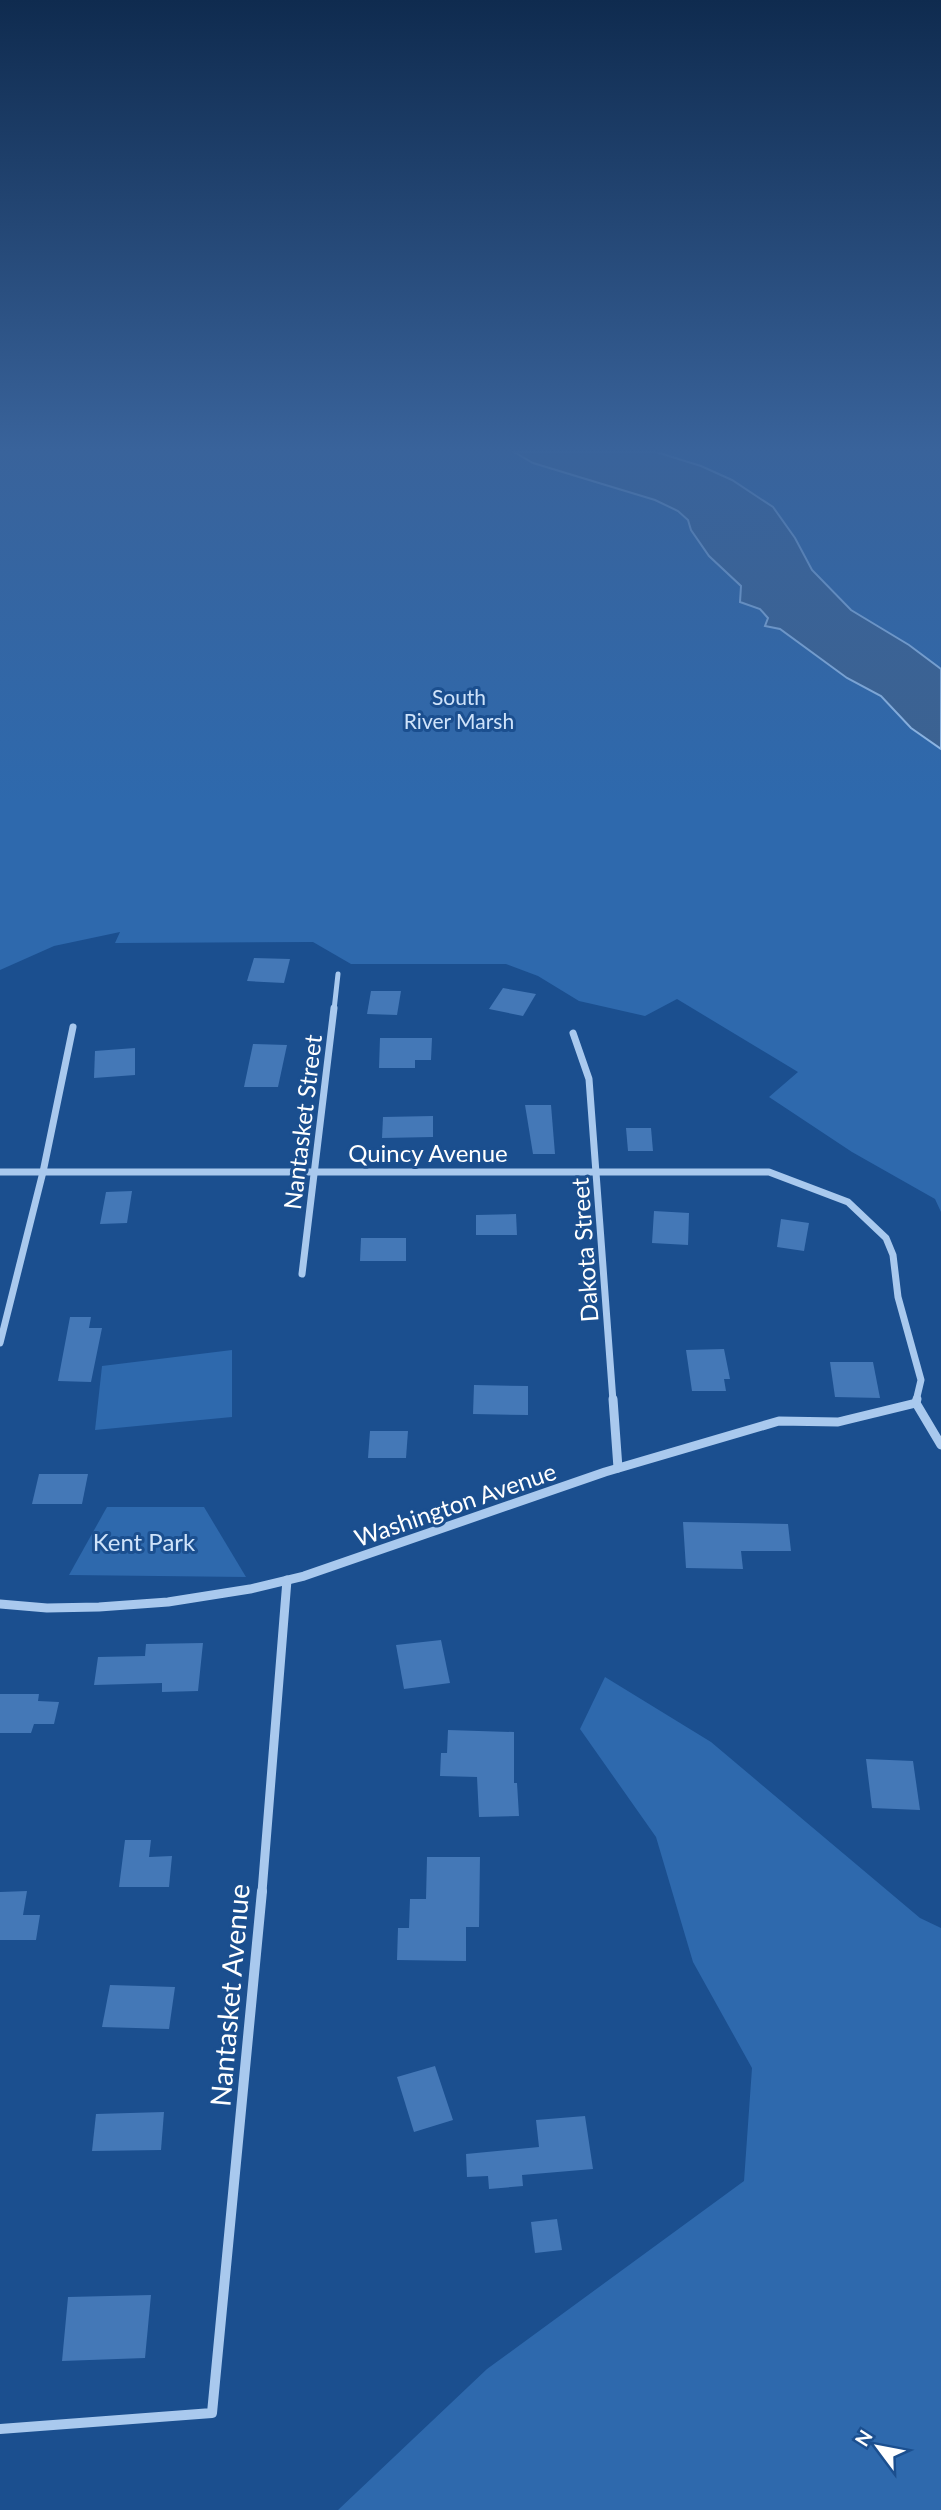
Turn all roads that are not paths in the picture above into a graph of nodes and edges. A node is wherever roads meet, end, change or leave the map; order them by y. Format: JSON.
{"nodes":[{"id":1,"x":338,"y":974,"type":"dead end"},
{"id":2,"x":73,"y":1027,"type":"dead end"},
{"id":3,"x":573,"y":1033,"type":"dead end"},
{"id":4,"x":316,"y":1171,"type":"junction"},
{"id":5,"x":597,"y":1171,"type":"junction"},
{"id":6,"x":0,"y":1172,"type":"edge"},
{"id":7,"x":43,"y":1172,"type":"junction"},
{"id":8,"x":302,"y":1274,"type":"dead end"},
{"id":9,"x":0,"y":1343,"type":"edge"},
{"id":10,"x":916,"y":1403,"type":"junction"},
{"id":11,"x":941,"y":1445,"type":"edge"},
{"id":12,"x":618,"y":1468,"type":"junction"},
{"id":13,"x":287,"y":1580,"type":"junction"},
{"id":14,"x":0,"y":1604,"type":"edge"},
{"id":15,"x":0,"y":2429,"type":"edge"}],
"edges":[{"from":1,"to":4,"type":"street","name":"Nantasket Street"},
{"from":2,"to":7,"type":"street"},
{"from":3,"to":5,"type":"street","name":"Dakota Street"},
{"from":4,"to":5,"type":"street","name":"Quincy Avenue"},
{"from":4,"to":7,"type":"street","name":"Quincy Avenue"},
{"from":4,"to":8,"type":"street","name":"Nantasket Street"},
{"from":5,"to":10,"type":"street","name":"Quincy Avenue"},
{"from":5,"to":12,"type":"street","name":"Dakota Street"},
{"from":6,"to":7,"type":"street","name":"Quincy Avenue"},
{"from":7,"to":9,"type":"street"},
{"from":10,"to":11,"type":"street"},
{"from":10,"to":12,"type":"street","name":"Washington Avenue"},
{"from":12,"to":13,"type":"street","name":"Washington Avenue"},
{"from":13,"to":14,"type":"street","name":"Washington Avenue"},
{"from":13,"to":15,"type":"street","name":"Nantasket Avenue"}]}
